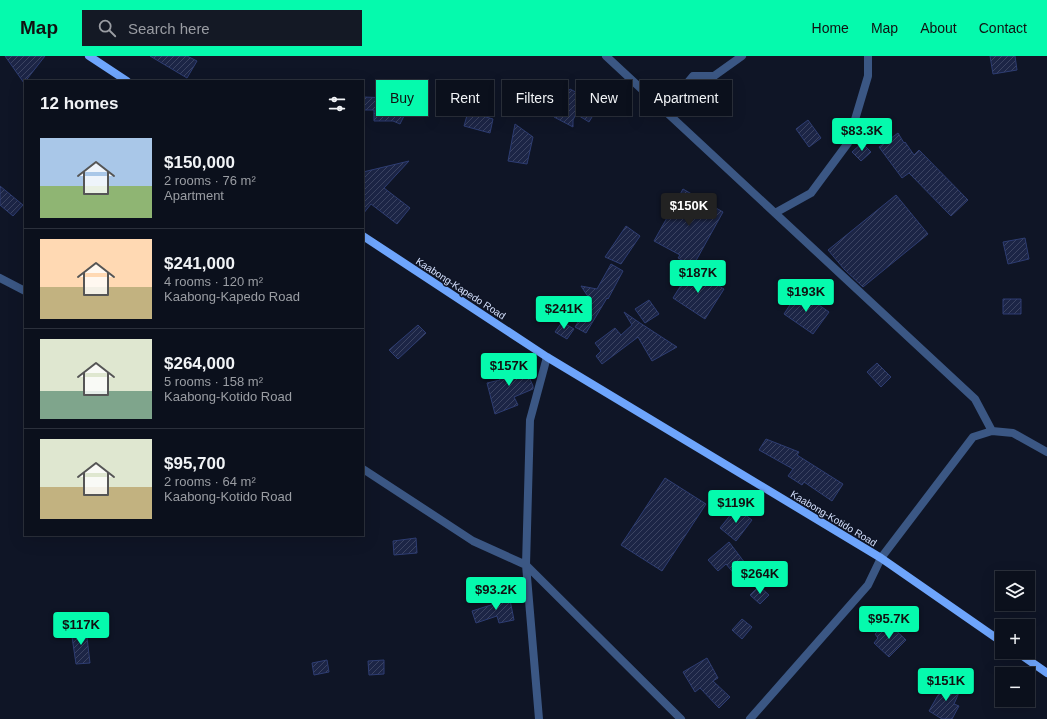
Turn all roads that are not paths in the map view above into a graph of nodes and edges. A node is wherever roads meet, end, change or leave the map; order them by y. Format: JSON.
{"nodes":[{"id":1,"x":89,"y":56,"type":"edge"},
{"id":2,"x":606,"y":56,"type":"edge"},
{"id":3,"x":742,"y":56,"type":"edge"},
{"id":4,"x":868,"y":56,"type":"edge"},
{"id":5,"x":125,"y":80,"type":"edge"},
{"id":6,"x":690,"y":80,"type":"edge"},
{"id":7,"x":640,"y":87,"type":"edge"},
{"id":8,"x":671,"y":116,"type":"edge"},
{"id":9,"x":775,"y":213,"type":"junction"},
{"id":10,"x":364,"y":237,"type":"edge"},
{"id":11,"x":0,"y":278,"type":"edge"},
{"id":12,"x":24,"y":290,"type":"edge"},
{"id":13,"x":548,"y":357,"type":"junction"},
{"id":14,"x":992,"y":431,"type":"junction"},
{"id":15,"x":1047,"y":452,"type":"edge"},
{"id":16,"x":364,"y":470,"type":"edge"},
{"id":17,"x":881,"y":558,"type":"junction"},
{"id":18,"x":526,"y":565,"type":"junction"},
{"id":19,"x":995,"y":637,"type":"edge"},
{"id":20,"x":1027,"y":659,"type":"edge"},
{"id":21,"x":1047,"y":673,"type":"edge"},
{"id":22,"x":539,"y":719,"type":"edge"},
{"id":23,"x":681,"y":719,"type":"edge"},
{"id":24,"x":750,"y":719,"type":"edge"}],
"edges":[{"from":1,"to":5,"type":"main road"},
{"from":2,"to":7,"type":"street"},
{"from":3,"to":6,"type":"street"},
{"from":4,"to":9,"type":"street"},
{"from":8,"to":9,"type":"street"},
{"from":9,"to":14,"type":"street"},
{"from":10,"to":13,"type":"main road","name":"Kaabong-Kapedo Road"},
{"from":11,"to":12,"type":"street"},
{"from":13,"to":17,"type":"main road","name":"Kaabong-Kotido Road"},
{"from":13,"to":18,"type":"street"},
{"from":14,"to":15,"type":"street"},
{"from":14,"to":17,"type":"street"},
{"from":16,"to":18,"type":"street"},
{"from":17,"to":19,"type":"main road","name":"Kaabong-Kotido Road"},
{"from":17,"to":24,"type":"street"},
{"from":18,"to":22,"type":"street"},
{"from":18,"to":23,"type":"street"},
{"from":20,"to":21,"type":"main road"}]}
